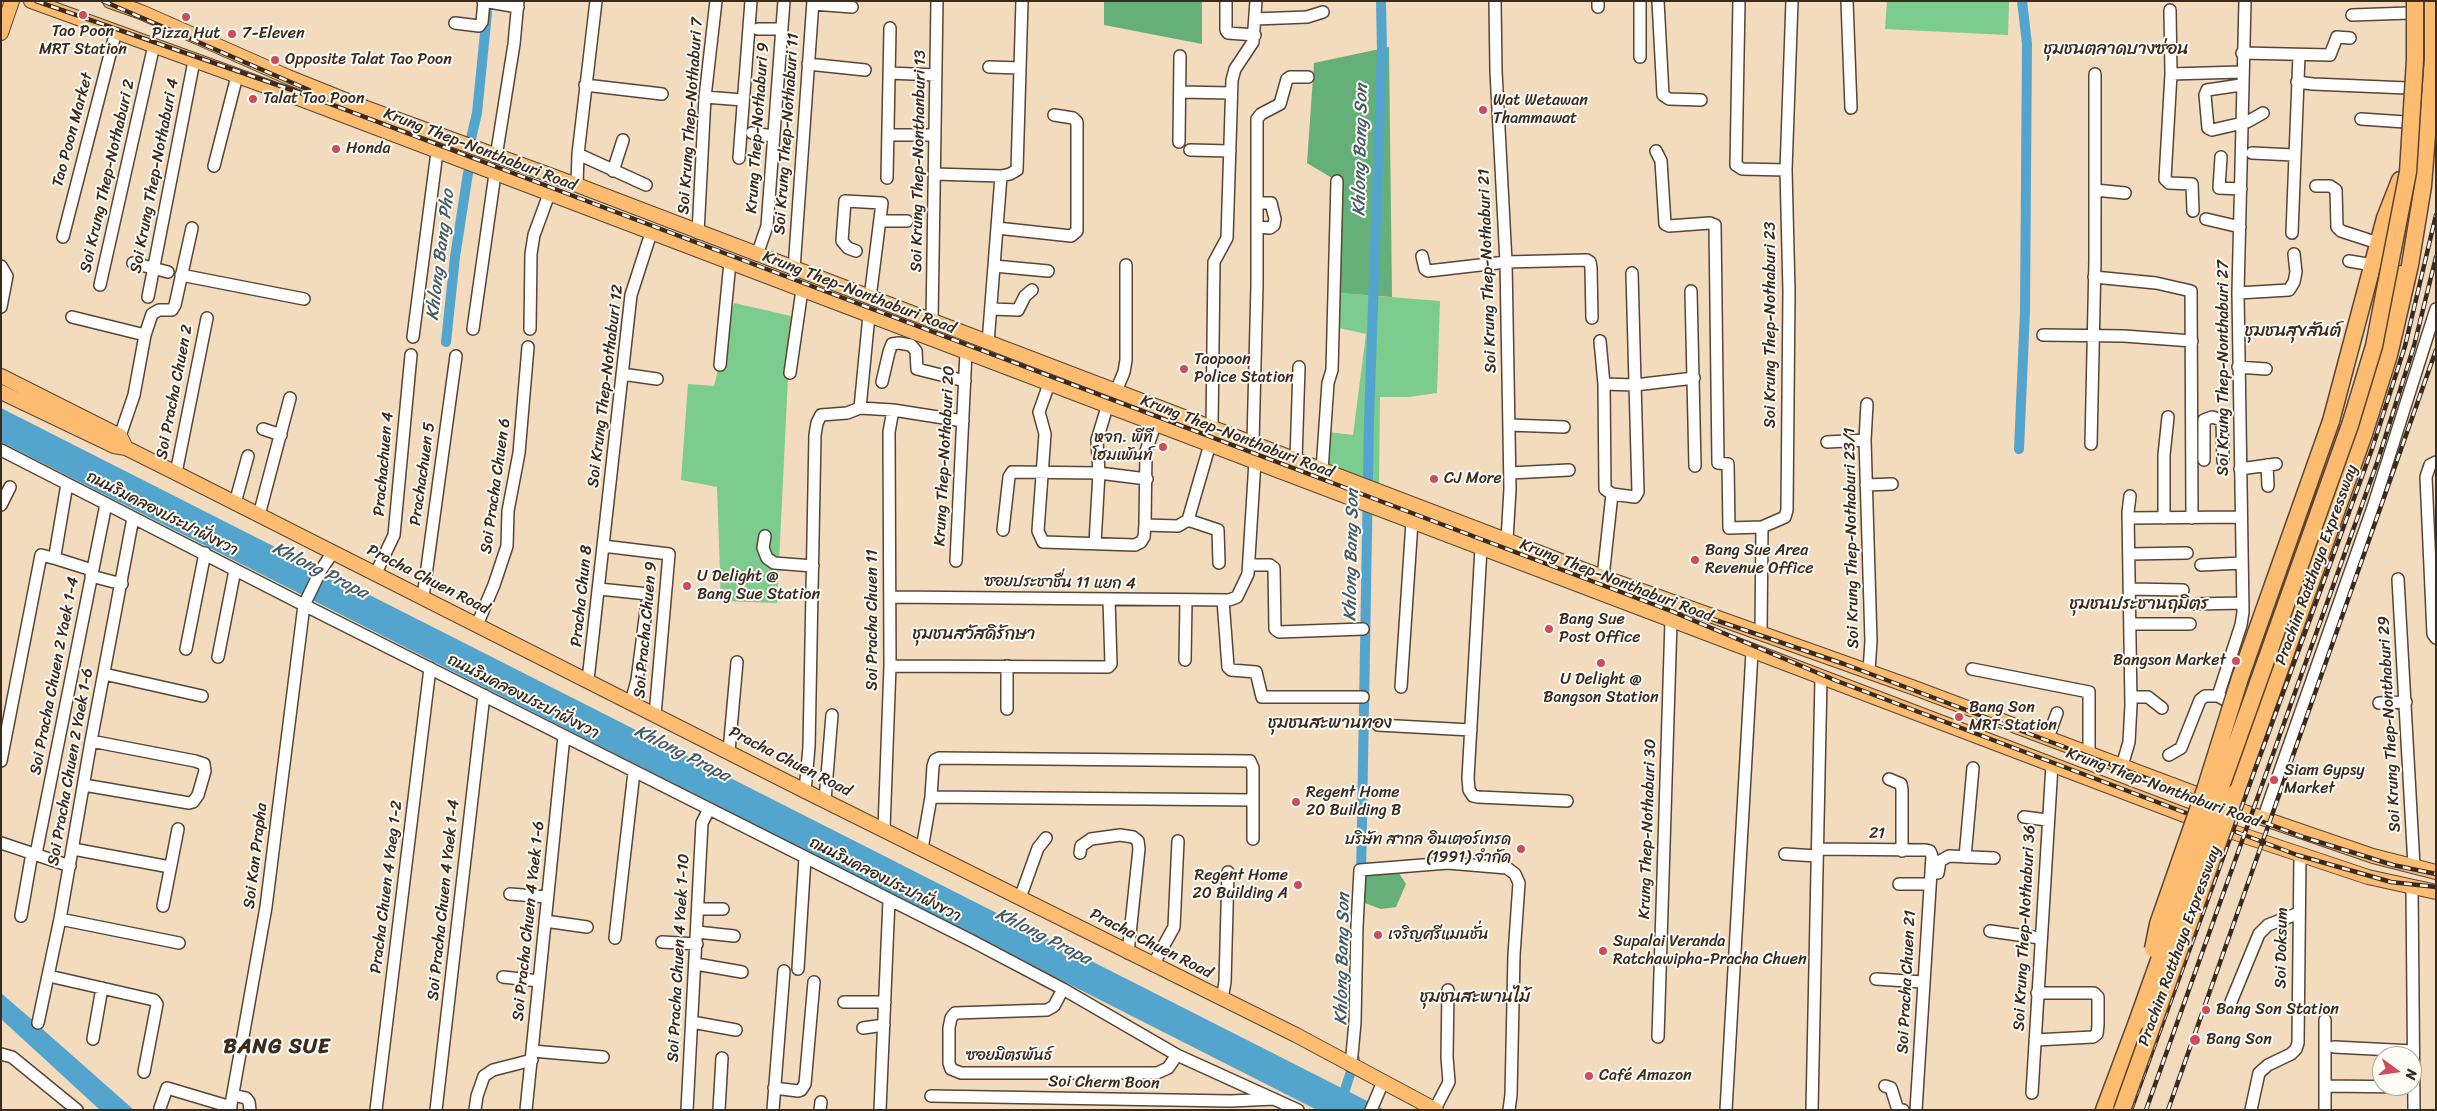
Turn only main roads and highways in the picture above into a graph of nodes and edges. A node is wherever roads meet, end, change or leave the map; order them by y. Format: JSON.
{"nodes":[{"id":1,"x":12,"y":1,"type":"edge"},
{"id":2,"x":31,"y":1,"type":"edge"},
{"id":3,"x":110,"y":1,"type":"edge"},
{"id":4,"x":2426,"y":1,"type":"edge"},
{"id":5,"x":2432,"y":1,"type":"edge"},
{"id":6,"x":2411,"y":5,"type":"edge"},
{"id":7,"x":1,"y":34,"type":"edge"},
{"id":8,"x":499,"y":157,"type":"junction"},
{"id":9,"x":495,"y":174,"type":"junction"},
{"id":10,"x":2400,"y":180,"type":"junction"},
{"id":11,"x":932,"y":322,"type":"junction"},
{"id":12,"x":928,"y":337,"type":"junction"},
{"id":13,"x":2381,"y":349,"type":"junction"},
{"id":14,"x":1,"y":376,"type":"edge"},
{"id":15,"x":1,"y":392,"type":"edge"},
{"id":16,"x":1212,"y":427,"type":"junction"},
{"id":17,"x":123,"y":442,"type":"junction"},
{"id":18,"x":1210,"y":444,"type":"junction"},
{"id":19,"x":1676,"y":602,"type":"junction"},
{"id":20,"x":1671,"y":621,"type":"junction"},
{"id":21,"x":1993,"y":718,"type":"junction"},
{"id":22,"x":1985,"y":739,"type":"junction"},
{"id":23,"x":2212,"y":801,"type":"junction"},
{"id":24,"x":2203,"y":822,"type":"junction"},
{"id":25,"x":2436,"y":872,"type":"edge"},
{"id":26,"x":2436,"y":892,"type":"edge"},
{"id":27,"x":2137,"y":1022,"type":"junction"},
{"id":28,"x":1435,"y":1109,"type":"edge"},
{"id":29,"x":2104,"y":1110,"type":"edge"},
{"id":30,"x":2122,"y":1110,"type":"edge"}],
"edges":[{"from":1,"to":7,"type":"main road"},
{"from":2,"to":9,"type":"main road","name":"Krung Thep-Nonthaburi Road"},
{"from":3,"to":8,"type":"main road","name":"Krung Thep-Nonthaburi Road"},
{"from":4,"to":13,"type":"main road"},
{"from":5,"to":30,"type":"highway","name":"Prachim Ratthaya Expressway","bridge":true},
{"from":6,"to":10,"type":"main road"},
{"from":6,"to":27,"type":"highway","name":"Prachim Ratthaya Expressway","bridge":true},
{"from":8,"to":9,"type":"main road"},
{"from":8,"to":11,"type":"main road","name":"Krung Thep-Nonthaburi Road"},
{"from":9,"to":12,"type":"main road","name":"Krung Thep-Nonthaburi Road"},
{"from":10,"to":13,"type":"main road"},
{"from":10,"to":27,"type":"highway","bridge":true},
{"from":11,"to":12,"type":"main road"},
{"from":11,"to":16,"type":"main road","name":"Krung Thep-Nonthaburi Road"},
{"from":12,"to":18,"type":"main road","name":"Krung Thep-Nonthaburi Road"},
{"from":13,"to":23,"type":"main road"},
{"from":14,"to":17,"type":"main road","name":"Pracha Chuen Road"},
{"from":15,"to":17,"type":"main road","name":"Pracha Chuen Road"},
{"from":16,"to":18,"type":"main road"},
{"from":16,"to":19,"type":"main road","name":"Krung Thep-Nonthaburi Road"},
{"from":17,"to":28,"type":"main road","name":"Pracha Chuen Road"},
{"from":18,"to":20,"type":"main road","name":"Krung Thep-Nonthaburi Road"},
{"from":19,"to":20,"type":"main road"},
{"from":19,"to":21,"type":"main road","name":"Krung Thep-Nonthaburi Road"},
{"from":20,"to":22,"type":"main road","name":"Krung Thep-Nonthaburi Road"},
{"from":21,"to":22,"type":"main road"},
{"from":21,"to":23,"type":"main road","name":"Krung Thep-Nonthaburi Road"},
{"from":22,"to":24,"type":"main road","name":"Krung Thep-Nonthaburi Road"},
{"from":23,"to":24,"type":"main road"},
{"from":23,"to":25,"type":"main road","name":"Krung Thep-Nonthaburi Road"},
{"from":24,"to":26,"type":"main road","name":"Krung Thep-Nonthaburi Road"},
{"from":27,"to":29,"type":"highway","name":"Prachim Ratthaya Expressway"}]}
